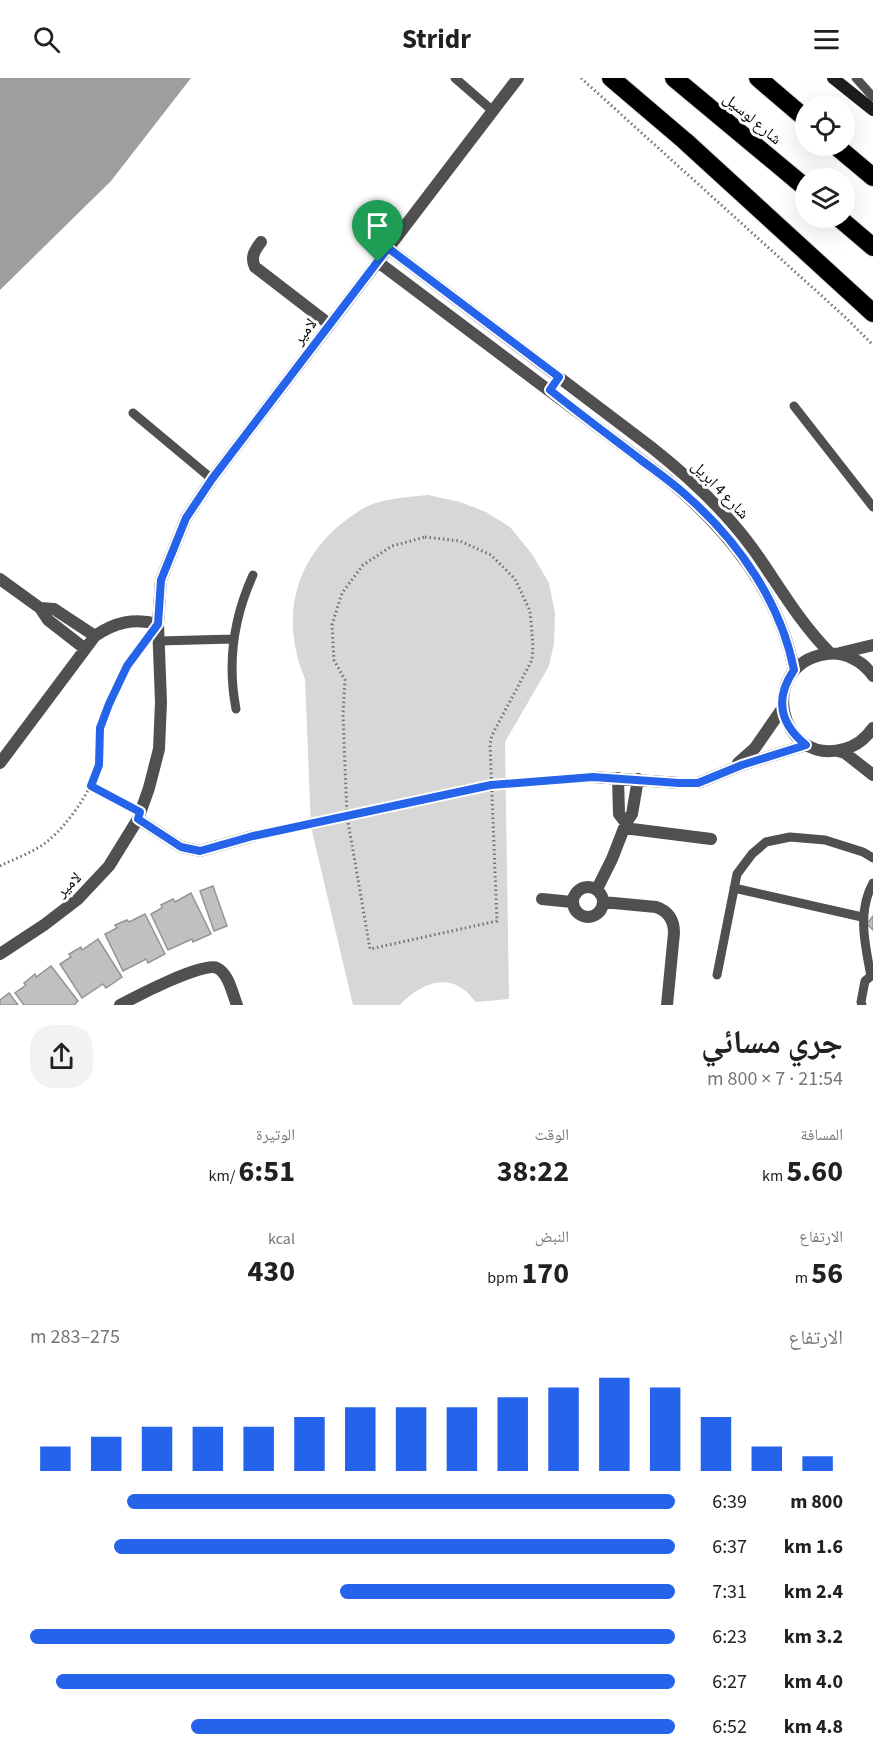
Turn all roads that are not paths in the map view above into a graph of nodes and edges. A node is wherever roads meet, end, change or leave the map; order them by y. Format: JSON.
{"nodes":[{"id":1,"x":455,"y":78,"type":"edge"},
{"id":2,"x":518,"y":78,"type":"edge"},
{"id":3,"x":610,"y":78,"type":"edge"},
{"id":4,"x":674,"y":78,"type":"edge"},
{"id":5,"x":758,"y":78,"type":"edge"},
{"id":6,"x":833,"y":78,"type":"edge"},
{"id":7,"x":856,"y":78,"type":"edge"},
{"id":8,"x":873,"y":97,"type":"edge"},
{"id":9,"x":795,"y":110,"type":"edge"},
{"id":10,"x":873,"y":110,"type":"edge"},
{"id":11,"x":492,"y":111,"type":"junction"},
{"id":12,"x":848,"y":156,"type":"edge"},
{"id":13,"x":873,"y":177,"type":"edge"},
{"id":14,"x":795,"y":179,"type":"edge"},
{"id":15,"x":851,"y":228,"type":"edge"},
{"id":16,"x":261,"y":242,"type":"dead end"},
{"id":17,"x":873,"y":247,"type":"edge"},
{"id":18,"x":388,"y":248,"type":"junction"},
{"id":19,"x":378,"y":262,"type":"junction"},
{"id":20,"x":873,"y":313,"type":"edge"},
{"id":21,"x":329,"y":324,"type":"junction"},
{"id":22,"x":559,"y":377,"type":"junction"},
{"id":23,"x":550,"y":390,"type":"junction"},
{"id":24,"x":794,"y":406,"type":"dead end"},
{"id":25,"x":133,"y":413,"type":"dead end"},
{"id":26,"x":212,"y":479,"type":"junction"},
{"id":27,"x":873,"y":507,"type":"edge"},
{"id":28,"x":752,"y":548,"type":"junction"},
{"id":29,"x":741,"y":556,"type":"junction"},
{"id":30,"x":253,"y":575,"type":"dead end"},
{"id":31,"x":0,"y":579,"type":"edge"},
{"id":32,"x":40,"y":608,"type":"junction"},
{"id":33,"x":158,"y":624,"type":"junction"},
{"id":34,"x":94,"y":636,"type":"junction"},
{"id":35,"x":233,"y":639,"type":"junction"},
{"id":36,"x":159,"y":641,"type":"junction"},
{"id":37,"x":873,"y":645,"type":"edge"},
{"id":38,"x":84,"y":648,"type":"junction"},
{"id":39,"x":835,"y":653,"type":"junction"},
{"id":40,"x":794,"y":670,"type":"junction"},
{"id":41,"x":873,"y":676,"type":"edge"},
{"id":42,"x":236,"y":709,"type":"dead end"},
{"id":43,"x":782,"y":709,"type":"junction"},
{"id":44,"x":873,"y":728,"type":"edge"},
{"id":45,"x":806,"y":745,"type":"junction"},
{"id":46,"x":838,"y":751,"type":"junction"},
{"id":47,"x":0,"y":763,"type":"edge"},
{"id":48,"x":719,"y":774,"type":"junction"},
{"id":49,"x":873,"y":775,"type":"edge"},
{"id":50,"x":593,"y":777,"type":"road end"},
{"id":51,"x":618,"y":778,"type":"junction"},
{"id":52,"x":638,"y":779,"type":"junction"},
{"id":53,"x":139,"y":815,"type":"junction"},
{"id":54,"x":625,"y":825,"type":"junction"},
{"id":55,"x":253,"y":836,"type":"road end"},
{"id":56,"x":711,"y":839,"type":"dead end"},
{"id":57,"x":873,"y":858,"type":"edge"},
{"id":58,"x":873,"y":883,"type":"edge"},
{"id":59,"x":734,"y":888,"type":"junction"},
{"id":60,"x":597,"y":889,"type":"junction"},
{"id":61,"x":542,"y":899,"type":"dead end"},
{"id":62,"x":572,"y":902,"type":"junction"},
{"id":63,"x":603,"y":902,"type":"junction"},
{"id":64,"x":862,"y":917,"type":"junction"},
{"id":65,"x":0,"y":954,"type":"edge"},
{"id":66,"x":717,"y":975,"type":"dead end"},
{"id":67,"x":872,"y":976,"type":"edge"},
{"id":68,"x":120,"y":1005,"type":"edge"},
{"id":69,"x":237,"y":1005,"type":"edge"},
{"id":70,"x":667,"y":1005,"type":"edge"},
{"id":71,"x":862,"y":1005,"type":"edge"}],
"edges":[{"from":1,"to":11,"type":"lane"},
{"from":2,"to":11,"type":"street","name":"لامير"},
{"from":3,"to":20,"type":"highway"},
{"from":4,"to":14,"type":"highway","name":"شارع لوسيل"},
{"from":5,"to":9,"type":"highway","name":"شارع لوسيل"},
{"from":6,"to":10,"type":"street"},
{"from":7,"to":8,"type":"lane"},
{"from":11,"to":18,"type":"street","name":"لامير"},
{"from":12,"to":13,"type":"highway"},
{"from":15,"to":17,"type":"highway"},
{"from":16,"to":21,"type":"street"},
{"from":18,"to":19,"type":"street","name":"لامير"},
{"from":18,"to":22,"type":"street","name":"شارع 4 ابريل"},
{"from":19,"to":21,"type":"street","name":"لامير"},
{"from":19,"to":23,"type":"street","name":"شارع 4 ابريل"},
{"from":21,"to":26,"type":"street","name":"لامير"},
{"from":22,"to":23,"type":"street"},
{"from":22,"to":28,"type":"street","name":"شارع 4 ابريل"},
{"from":23,"to":29,"type":"street","name":"شارع 4 ابريل"},
{"from":24,"to":27,"type":"lane"},
{"from":25,"to":26,"type":"lane"},
{"from":26,"to":33,"type":"street","name":"لامير"},
{"from":28,"to":29,"type":"street"},
{"from":28,"to":39,"type":"street","name":"شارع 4 ابريل"},
{"from":29,"to":40,"type":"street","name":"شارع 4 ابريل"},
{"from":30,"to":35,"type":"lane"},
{"from":31,"to":32,"type":"street"},
{"from":32,"to":34,"type":"street"},
{"from":32,"to":38,"type":"street"},
{"from":33,"to":34,"type":"street"},
{"from":33,"to":36,"type":"street","name":"لامير"},
{"from":34,"to":38,"type":"street"},
{"from":35,"to":36,"type":"lane"},
{"from":35,"to":42,"type":"lane"},
{"from":36,"to":53,"type":"street","name":"لامير"},
{"from":37,"to":39,"type":"street"},
{"from":38,"to":47,"type":"street"},
{"from":39,"to":40,"type":"street"},
{"from":39,"to":41,"type":"street"},
{"from":40,"to":43,"type":"street"},
{"from":43,"to":45,"type":"street"},
{"from":43,"to":48,"type":"street"},
{"from":44,"to":46,"type":"street"},
{"from":45,"to":46,"type":"street"},
{"from":45,"to":48,"type":"street"},
{"from":46,"to":49,"type":"street"},
{"from":48,"to":52,"type":"street"},
{"from":50,"to":51,"type":"street"},
{"from":51,"to":52,"type":"street"},
{"from":51,"to":54,"type":"street"},
{"from":52,"to":54,"type":"street"},
{"from":53,"to":55,"type":"street"},
{"from":53,"to":65,"type":"street","name":"لامير"},
{"from":54,"to":56,"type":"street"},
{"from":54,"to":60,"type":"street"},
{"from":57,"to":59,"type":"lane"},
{"from":58,"to":64,"type":"lane"},
{"from":59,"to":64,"type":"lane"},
{"from":59,"to":66,"type":"lane"},
{"from":60,"to":62,"type":"street"},
{"from":60,"to":63,"type":"street"},
{"from":61,"to":62,"type":"street"},
{"from":62,"to":63,"type":"street"},
{"from":63,"to":70,"type":"street"},
{"from":64,"to":67,"type":"lane"},
{"from":67,"to":71,"type":"lane"},
{"from":68,"to":69,"type":"street"}]}
